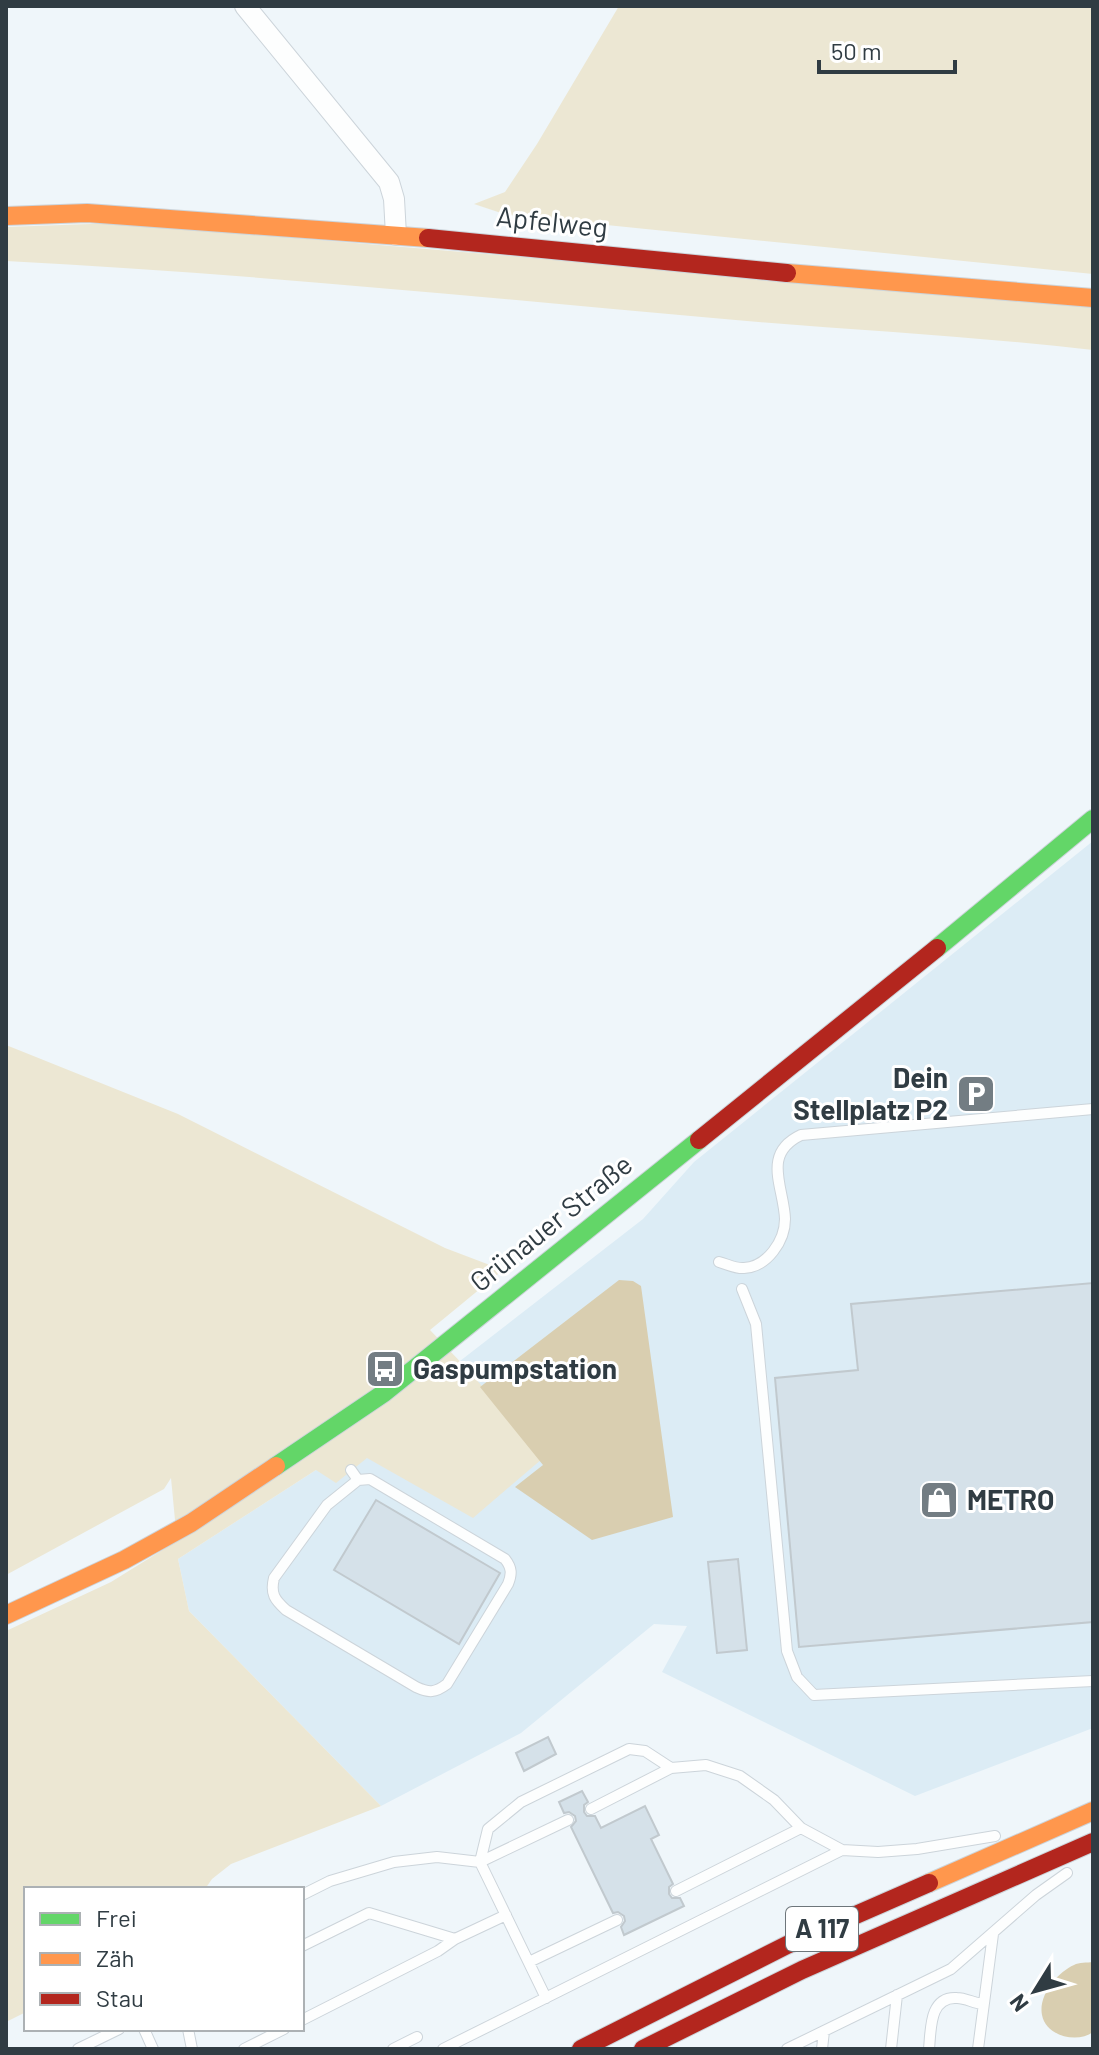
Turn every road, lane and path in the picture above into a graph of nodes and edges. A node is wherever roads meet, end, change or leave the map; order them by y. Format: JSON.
{"nodes":[{"id":1,"x":245,"y":6,"type":"edge"},
{"id":2,"x":6,"y":216,"type":"edge"},
{"id":3,"x":396,"y":235,"type":"junction"},
{"id":4,"x":1093,"y":298,"type":"edge"},
{"id":5,"x":1093,"y":819,"type":"edge"},
{"id":6,"x":1093,"y":1109,"type":"edge"},
{"id":7,"x":719,"y":1262,"type":"dead end"},
{"id":8,"x":742,"y":1289,"type":"dead end"},
{"id":9,"x":355,"y":1475,"type":"joint"},
{"id":10,"x":6,"y":1615,"type":"edge"},
{"id":11,"x":1093,"y":1681,"type":"edge"},
{"id":12,"x":671,"y":1768,"type":"junction"},
{"id":13,"x":591,"y":1809,"type":"dead end"},
{"id":14,"x":1093,"y":1811,"type":"edge"},
{"id":15,"x":568,"y":1820,"type":"dead end"},
{"id":16,"x":1069,"y":1821,"type":"junction"},
{"id":17,"x":801,"y":1828,"type":"junction"},
{"id":18,"x":1093,"y":1842,"type":"edge"},
{"id":19,"x":842,"y":1850,"type":"junction"},
{"id":20,"x":1093,"y":1850,"type":"edge"},
{"id":21,"x":480,"y":1862,"type":"junction"},
{"id":22,"x":1084,"y":1863,"type":"dead end"},
{"id":23,"x":1072,"y":1870,"type":"dead end"},
{"id":24,"x":676,"y":1891,"type":"dead end"},
{"id":25,"x":304,"y":1894,"type":"edge"},
{"id":26,"x":506,"y":1915,"type":"junction"},
{"id":27,"x":617,"y":1920,"type":"dead end"},
{"id":28,"x":993,"y":1934,"type":"junction"},
{"id":29,"x":455,"y":1939,"type":"junction"},
{"id":30,"x":304,"y":1945,"type":"edge"},
{"id":31,"x":529,"y":1962,"type":"junction"},
{"id":32,"x":897,"y":1995,"type":"junction"},
{"id":33,"x":546,"y":1998,"type":"junction"},
{"id":34,"x":982,"y":2004,"type":"junction"},
{"id":35,"x":304,"y":2019,"type":"edge"},
{"id":36,"x":115,"y":2031,"type":"edge"},
{"id":37,"x":280,"y":2031,"type":"edge"},
{"id":38,"x":824,"y":2031,"type":"junction"},
{"id":39,"x":417,"y":2037,"type":"dead end"},
{"id":40,"x":78,"y":2049,"type":"edge"},
{"id":41,"x":244,"y":2049,"type":"edge"},
{"id":42,"x":393,"y":2049,"type":"edge"},
{"id":43,"x":443,"y":2049,"type":"edge"},
{"id":44,"x":581,"y":2049,"type":"edge"},
{"id":45,"x":643,"y":2049,"type":"edge"},
{"id":46,"x":787,"y":2049,"type":"edge"},
{"id":47,"x":822,"y":2049,"type":"edge"},
{"id":48,"x":891,"y":2049,"type":"edge"},
{"id":49,"x":929,"y":2049,"type":"edge"},
{"id":50,"x":978,"y":2049,"type":"edge"}],
"edges":[{"from":1,"to":3,"type":"street"},
{"from":2,"to":3,"type":"main road","name":"Apfelweg"},
{"from":3,"to":4,"type":"main road","name":"Apfelweg"},
{"from":5,"to":10,"type":"main road","name":"Grünauer Straße"},
{"from":6,"to":7,"type":"lane"},
{"from":8,"to":11,"type":"lane"},
{"from":9,"to":9,"type":"lane"},
{"from":12,"to":13,"type":"lane"},
{"from":12,"to":17,"type":"lane"},
{"from":12,"to":21,"type":"lane"},
{"from":14,"to":16,"type":"main road","number":"A 117"},
{"from":15,"to":21,"type":"lane"},
{"from":16,"to":19,"type":"lane"},
{"from":16,"to":44,"type":"main road","number":"A 117"},
{"from":17,"to":19,"type":"lane"},
{"from":17,"to":24,"type":"lane"},
{"from":18,"to":45,"type":"main road","number":"A 117"},
{"from":19,"to":33,"type":"lane"},
{"from":20,"to":22,"type":"lane"},
{"from":21,"to":25,"type":"lane"},
{"from":21,"to":26,"type":"lane"},
{"from":23,"to":28,"type":"lane"},
{"from":26,"to":29,"type":"lane"},
{"from":26,"to":31,"type":"lane"},
{"from":27,"to":31,"type":"lane"},
{"from":28,"to":32,"type":"lane"},
{"from":28,"to":34,"type":"lane"},
{"from":29,"to":30,"type":"lane"},
{"from":29,"to":35,"type":"lane"},
{"from":31,"to":33,"type":"lane"},
{"from":32,"to":38,"type":"lane"},
{"from":32,"to":48,"type":"lane"},
{"from":33,"to":43,"type":"lane"},
{"from":34,"to":49,"type":"lane"},
{"from":34,"to":50,"type":"lane"},
{"from":36,"to":40,"type":"lane"},
{"from":37,"to":41,"type":"lane"},
{"from":38,"to":46,"type":"lane"},
{"from":38,"to":47,"type":"lane"},
{"from":39,"to":42,"type":"lane"}]}
